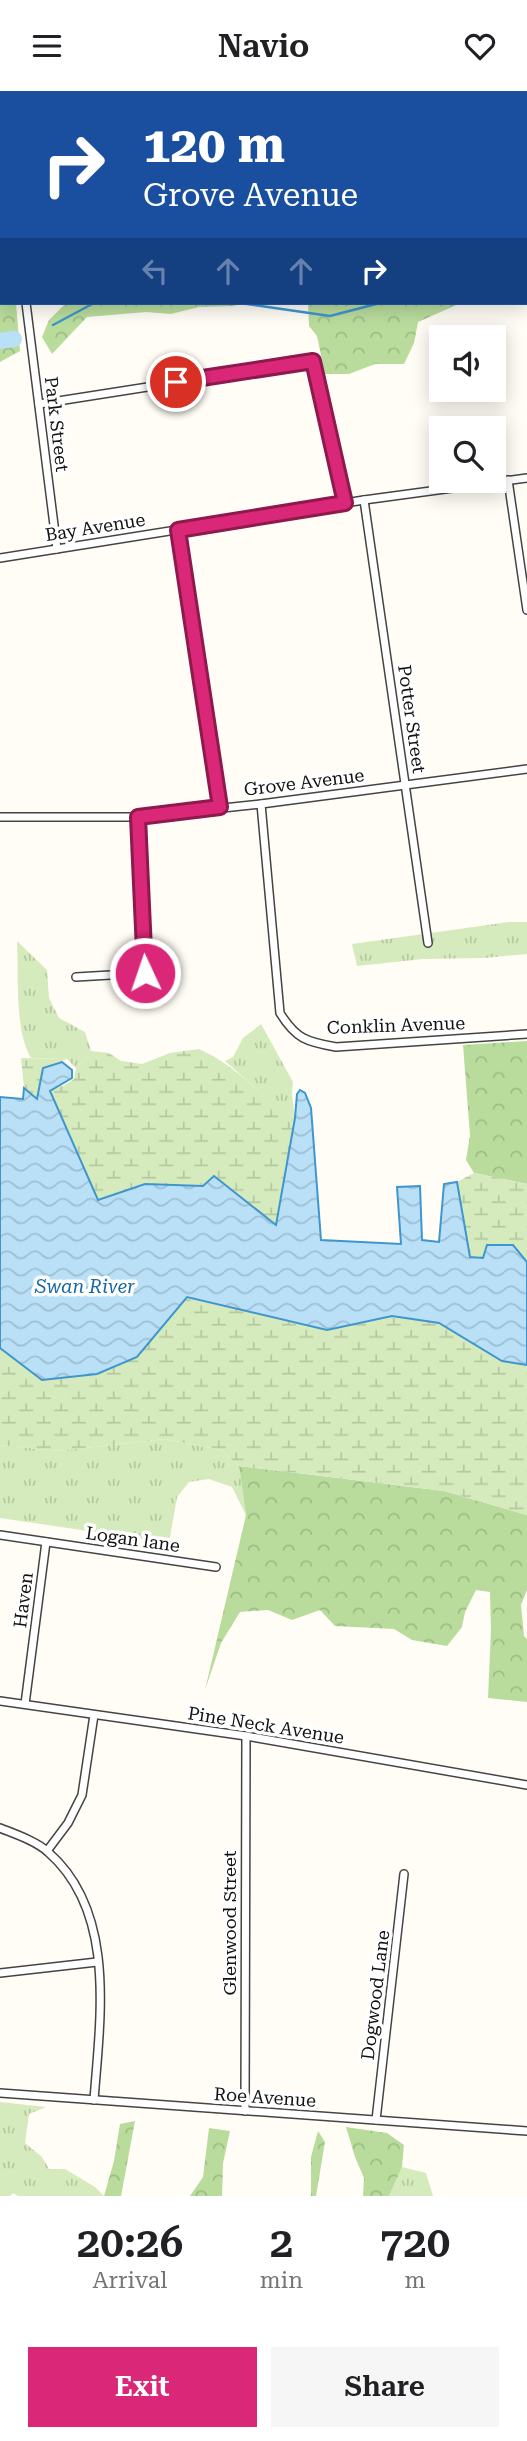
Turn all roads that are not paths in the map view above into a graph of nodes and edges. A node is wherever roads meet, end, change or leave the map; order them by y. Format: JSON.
{"nodes":[{"id":1,"x":26,"y":305,"type":"edge"},
{"id":2,"x":38,"y":404,"type":"junction"},
{"id":3,"x":527,"y":478,"type":"edge"},
{"id":4,"x":508,"y":480,"type":"junction"},
{"id":5,"x":364,"y":500,"type":"junction"},
{"id":6,"x":345,"y":503,"type":"junction"},
{"id":7,"x":178,"y":530,"type":"junction"},
{"id":8,"x":57,"y":549,"type":"junction"},
{"id":9,"x":0,"y":558,"type":"edge"},
{"id":10,"x":527,"y":610,"type":"edge"},
{"id":11,"x":527,"y":769,"type":"edge"},
{"id":12,"x":405,"y":785,"type":"junction"},
{"id":13,"x":261,"y":804,"type":"junction"},
{"id":14,"x":220,"y":807,"type":"junction"},
{"id":15,"x":0,"y":817,"type":"edge"},
{"id":16,"x":138,"y":817,"type":"junction"},
{"id":17,"x":428,"y":943,"type":"dead end"},
{"id":18,"x":76,"y":977,"type":"dead end"},
{"id":19,"x":527,"y":1034,"type":"edge"},
{"id":20,"x":0,"y":1535,"type":"edge"},
{"id":21,"x":46,"y":1542,"type":"junction"},
{"id":22,"x":216,"y":1567,"type":"dead end"},
{"id":23,"x":0,"y":1701,"type":"edge"},
{"id":24,"x":25,"y":1705,"type":"junction"},
{"id":25,"x":94,"y":1716,"type":"junction"},
{"id":26,"x":246,"y":1735,"type":"junction"},
{"id":27,"x":527,"y":1785,"type":"edge"},
{"id":28,"x":0,"y":1828,"type":"edge"},
{"id":29,"x":47,"y":1851,"type":"junction"},
{"id":30,"x":404,"y":1874,"type":"dead end"},
{"id":31,"x":97,"y":1962,"type":"junction"},
{"id":32,"x":0,"y":1973,"type":"edge"},
{"id":33,"x":0,"y":2093,"type":"edge"},
{"id":34,"x":94,"y":2100,"type":"junction"},
{"id":35,"x":244,"y":2111,"type":"junction"},
{"id":36,"x":376,"y":2120,"type":"junction"},
{"id":37,"x":527,"y":2131,"type":"edge"}],
"edges":[{"from":1,"to":2,"type":"street","name":"Park Street"},
{"from":2,"to":6,"type":"street"},
{"from":2,"to":8,"type":"street","name":"Park Street"},
{"from":3,"to":4,"type":"street","name":"Bay Avenue"},
{"from":4,"to":5,"type":"street","name":"Bay Avenue"},
{"from":4,"to":10,"type":"street"},
{"from":5,"to":6,"type":"street","name":"Bay Avenue"},
{"from":5,"to":12,"type":"street","name":"Potter Street"},
{"from":6,"to":7,"type":"street","name":"Bay Avenue"},
{"from":7,"to":8,"type":"street","name":"Bay Avenue"},
{"from":7,"to":14,"type":"street"},
{"from":8,"to":9,"type":"street","name":"Bay Avenue"},
{"from":11,"to":12,"type":"street","name":"Grove Avenue"},
{"from":12,"to":13,"type":"street","name":"Grove Avenue"},
{"from":12,"to":17,"type":"street","name":"Potter Street"},
{"from":13,"to":14,"type":"street","name":"Grove Avenue"},
{"from":13,"to":19,"type":"street","name":"Conklin Avenue"},
{"from":14,"to":16,"type":"street","name":"Grove Avenue"},
{"from":15,"to":16,"type":"street","name":"Grove Avenue"},
{"from":16,"to":18,"type":"street"},
{"from":20,"to":21,"type":"street","name":"Logan lane"},
{"from":21,"to":22,"type":"street","name":"Logan lane"},
{"from":21,"to":24,"type":"street","name":"Haven"},
{"from":23,"to":24,"type":"street","name":"Pine Neck Avenue"},
{"from":24,"to":25,"type":"street","name":"Pine Neck Avenue"},
{"from":25,"to":26,"type":"street","name":"Pine Neck Avenue"},
{"from":25,"to":29,"type":"street"},
{"from":26,"to":27,"type":"street","name":"Pine Neck Avenue"},
{"from":26,"to":35,"type":"street","name":"Glenwood Street"},
{"from":28,"to":29,"type":"street"},
{"from":29,"to":31,"type":"street"},
{"from":30,"to":36,"type":"street","name":"Dogwood Lane"},
{"from":31,"to":32,"type":"street"},
{"from":31,"to":34,"type":"street"},
{"from":33,"to":34,"type":"street","name":"Roe Avenue"},
{"from":34,"to":35,"type":"street","name":"Roe Avenue"},
{"from":35,"to":36,"type":"street","name":"Roe Avenue"},
{"from":36,"to":37,"type":"street","name":"Roe Avenue"}]}
